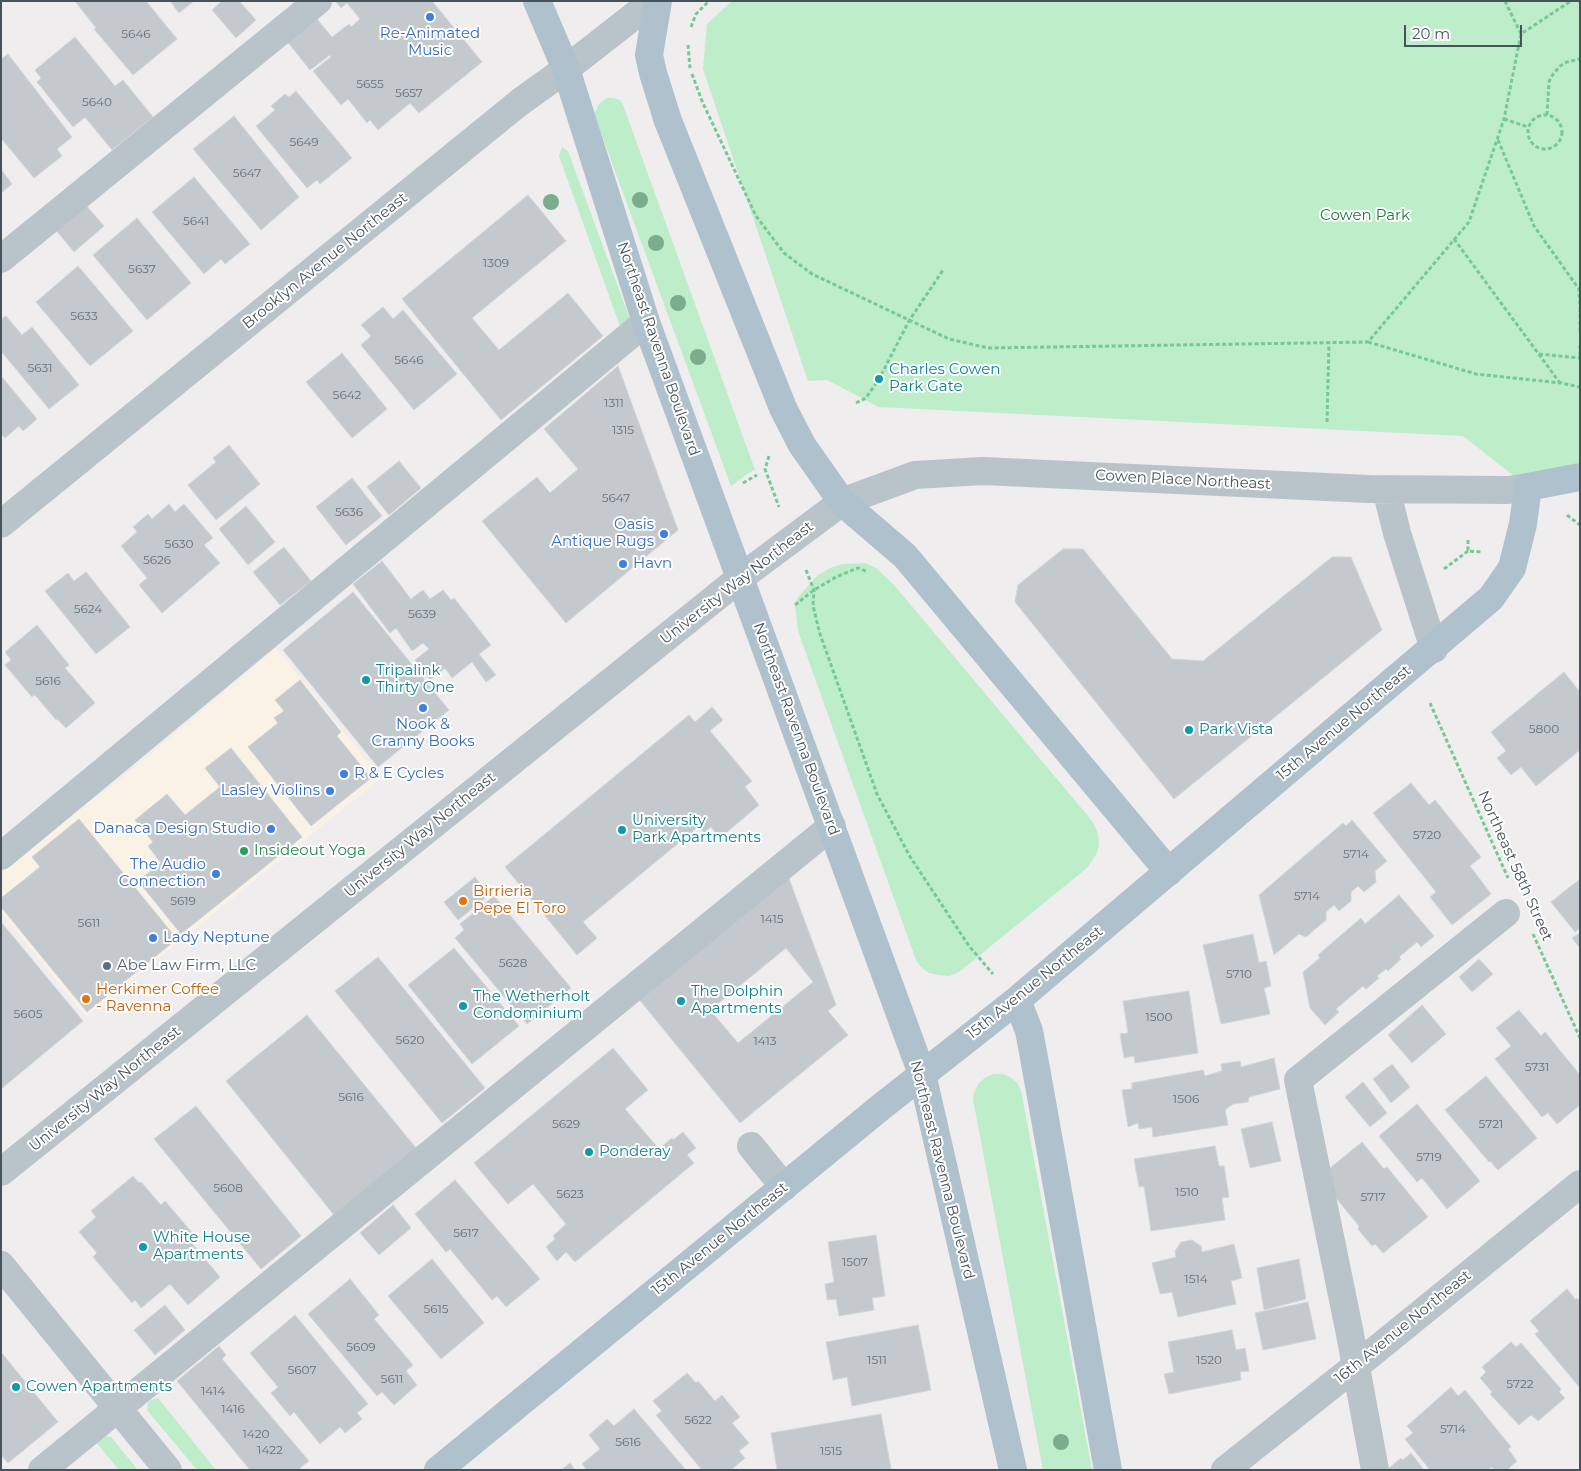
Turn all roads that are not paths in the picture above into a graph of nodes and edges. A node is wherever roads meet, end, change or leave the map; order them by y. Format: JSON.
{"nodes":[{"id":1,"x":318,"y":1,"type":"edge"},
{"id":2,"x":537,"y":1,"type":"edge"},
{"id":3,"x":652,"y":1,"type":"edge"},
{"id":4,"x":658,"y":1,"type":"edge"},
{"id":5,"x":566,"y":69,"type":"junction"},
{"id":6,"x":1,"y":259,"type":"edge"},
{"id":7,"x":646,"y":322,"type":"junction"},
{"id":8,"x":1580,"y":477,"type":"edge"},
{"id":9,"x":1528,"y":487,"type":"junction"},
{"id":10,"x":1386,"y":489,"type":"junction"},
{"id":11,"x":842,"y":502,"type":"junction"},
{"id":12,"x":1,"y":524,"type":"edge"},
{"id":13,"x":740,"y":578,"type":"junction"},
{"id":14,"x":1434,"y":649,"type":"junction"},
{"id":15,"x":832,"y":826,"type":"junction"},
{"id":16,"x":1,"y":856,"type":"edge"},
{"id":17,"x":1169,"y":872,"type":"junction"},
{"id":18,"x":1506,"y":912,"type":"dead end"},
{"id":19,"x":1017,"y":1000,"type":"junction"},
{"id":20,"x":922,"y":1074,"type":"junction"},
{"id":21,"x":751,"y":1146,"type":"dead end"},
{"id":22,"x":1,"y":1172,"type":"edge"},
{"id":23,"x":1580,"y":1184,"type":"edge"},
{"id":24,"x":784,"y":1187,"type":"junction"},
{"id":25,"x":1,"y":1265,"type":"edge"},
{"id":26,"x":1356,"y":1366,"type":"junction"},
{"id":27,"x":118,"y":1408,"type":"junction"},
{"id":28,"x":42,"y":1470,"type":"edge"},
{"id":29,"x":168,"y":1470,"type":"edge"},
{"id":30,"x":438,"y":1470,"type":"edge"},
{"id":31,"x":1013,"y":1470,"type":"edge"},
{"id":32,"x":1108,"y":1470,"type":"edge"},
{"id":33,"x":1225,"y":1470,"type":"edge"},
{"id":34,"x":1375,"y":1470,"type":"edge"}],
"edges":[{"from":1,"to":6,"type":"street"},
{"from":2,"to":5,"type":"main road","name":"Northeast Ravenna Boulevard"},
{"from":3,"to":5,"type":"street","name":"Brooklyn Avenue Northeast"},
{"from":4,"to":11,"type":"main road"},
{"from":5,"to":7,"type":"main road","name":"Northeast Ravenna Boulevard"},
{"from":5,"to":12,"type":"street","name":"Brooklyn Avenue Northeast"},
{"from":7,"to":13,"type":"main road","name":"Northeast Ravenna Boulevard"},
{"from":7,"to":16,"type":"street"},
{"from":8,"to":9,"type":"main road"},
{"from":9,"to":10,"type":"street","name":"Cowen Place Northeast"},
{"from":9,"to":14,"type":"main road","name":"15th Avenue Northeast"},
{"from":10,"to":11,"type":"street","name":"Cowen Place Northeast"},
{"from":10,"to":14,"type":"street"},
{"from":11,"to":13,"type":"street","name":"University Way Northeast"},
{"from":11,"to":17,"type":"main road"},
{"from":13,"to":15,"type":"main road","name":"Northeast Ravenna Boulevard"},
{"from":13,"to":22,"type":"street","name":"University Way Northeast"},
{"from":14,"to":17,"type":"main road","name":"15th Avenue Northeast"},
{"from":15,"to":20,"type":"main road","name":"Northeast Ravenna Boulevard"},
{"from":15,"to":27,"type":"street"},
{"from":17,"to":19,"type":"main road","name":"15th Avenue Northeast"},
{"from":18,"to":26,"type":"street"},
{"from":19,"to":20,"type":"main road","name":"15th Avenue Northeast"},
{"from":19,"to":32,"type":"main road"},
{"from":20,"to":24,"type":"main road","name":"15th Avenue Northeast"},
{"from":20,"to":31,"type":"main road","name":"Northeast Ravenna Boulevard"},
{"from":21,"to":24,"type":"street"},
{"from":23,"to":26,"type":"street","name":"16th Avenue Northeast"},
{"from":24,"to":30,"type":"main road","name":"15th Avenue Northeast"},
{"from":25,"to":27,"type":"street"},
{"from":26,"to":33,"type":"street","name":"16th Avenue Northeast"},
{"from":26,"to":34,"type":"street"},
{"from":27,"to":28,"type":"street"},
{"from":27,"to":29,"type":"street"}]}
